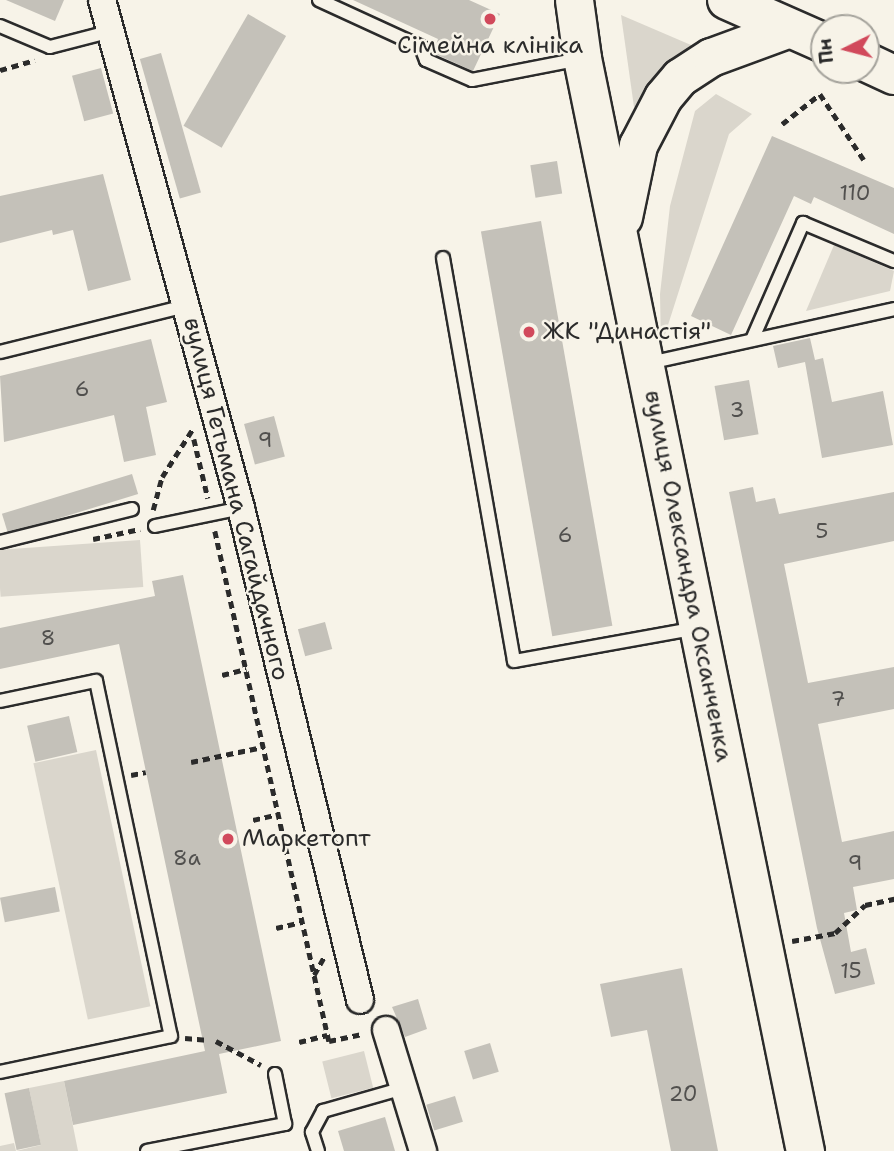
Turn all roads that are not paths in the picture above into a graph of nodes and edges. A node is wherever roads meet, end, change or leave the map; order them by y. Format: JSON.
{"nodes":[{"id":1,"x":102,"y":0,"type":"edge"},
{"id":2,"x":319,"y":0,"type":"edge"},
{"id":3,"x":574,"y":0,"type":"edge"},
{"id":4,"x":727,"y":0,"type":"edge"},
{"id":5,"x":0,"y":26,"type":"edge"},
{"id":6,"x":112,"y":31,"type":"junction"},
{"id":7,"x":807,"y":36,"type":"edge"},
{"id":8,"x":582,"y":58,"type":"junction"},
{"id":9,"x":621,"y":246,"type":"junction"},
{"id":10,"x":443,"y":258,"type":"dead end"},
{"id":11,"x":894,"y":261,"type":"edge"},
{"id":12,"x":187,"y":306,"type":"junction"},
{"id":13,"x":894,"y":309,"type":"edge"},
{"id":14,"x":752,"y":340,"type":"junction"},
{"id":15,"x":0,"y":352,"type":"edge"},
{"id":16,"x":645,"y":363,"type":"junction"},
{"id":17,"x":241,"y":508,"type":"junction"},
{"id":18,"x":132,"y":509,"type":"dead end"},
{"id":19,"x":154,"y":520,"type":"road end"},
{"id":20,"x":0,"y":542,"type":"edge"},
{"id":21,"x":698,"y":628,"type":"junction"},
{"id":22,"x":0,"y":701,"type":"edge"},
{"id":23,"x":360,"y":1000,"type":"dead end"},
{"id":24,"x":386,"y":1030,"type":"road end"},
{"id":25,"x":0,"y":1072,"type":"edge"},
{"id":26,"x":275,"y":1074,"type":"road end"},
{"id":27,"x":404,"y":1088,"type":"junction"},
{"id":28,"x":147,"y":1151,"type":"edge"},
{"id":29,"x":318,"y":1151,"type":"edge"},
{"id":30,"x":424,"y":1151,"type":"edge"},
{"id":31,"x":805,"y":1151,"type":"edge"}],
"edges":[{"from":1,"to":6,"type":"street","name":"вулиця Гетьмана Сагайдачного"},
{"from":2,"to":8,"type":"lane"},
{"from":3,"to":8,"type":"main road","name":"вулиця Олександра Оксанченка"},
{"from":4,"to":7,"type":"main road"},
{"from":5,"to":6,"type":"lane"},
{"from":6,"to":12,"type":"street","name":"вулиця Гетьмана Сагайдачного"},
{"from":7,"to":9,"type":"main road"},
{"from":8,"to":9,"type":"main road","name":"вулиця Олександра Оксанченка"},
{"from":9,"to":16,"type":"main road","name":"вулиця Олександра Оксанченка"},
{"from":10,"to":21,"type":"lane"},
{"from":11,"to":14,"type":"lane"},
{"from":12,"to":15,"type":"lane"},
{"from":12,"to":17,"type":"street","name":"вулиця Гетьмана Сагайдачного"},
{"from":13,"to":14,"type":"lane"},
{"from":14,"to":16,"type":"lane"},
{"from":16,"to":21,"type":"main road","name":"вулиця Олександра Оксанченка"},
{"from":17,"to":19,"type":"lane"},
{"from":17,"to":23,"type":"street","name":"вулиця Гетьмана Сагайдачного"},
{"from":18,"to":20,"type":"lane"},
{"from":21,"to":31,"type":"main road","name":"вулиця Олександра Оксанченка"},
{"from":22,"to":25,"type":"lane"},
{"from":24,"to":27,"type":"street"},
{"from":26,"to":28,"type":"lane"},
{"from":27,"to":29,"type":"lane"},
{"from":27,"to":30,"type":"street"}]}
